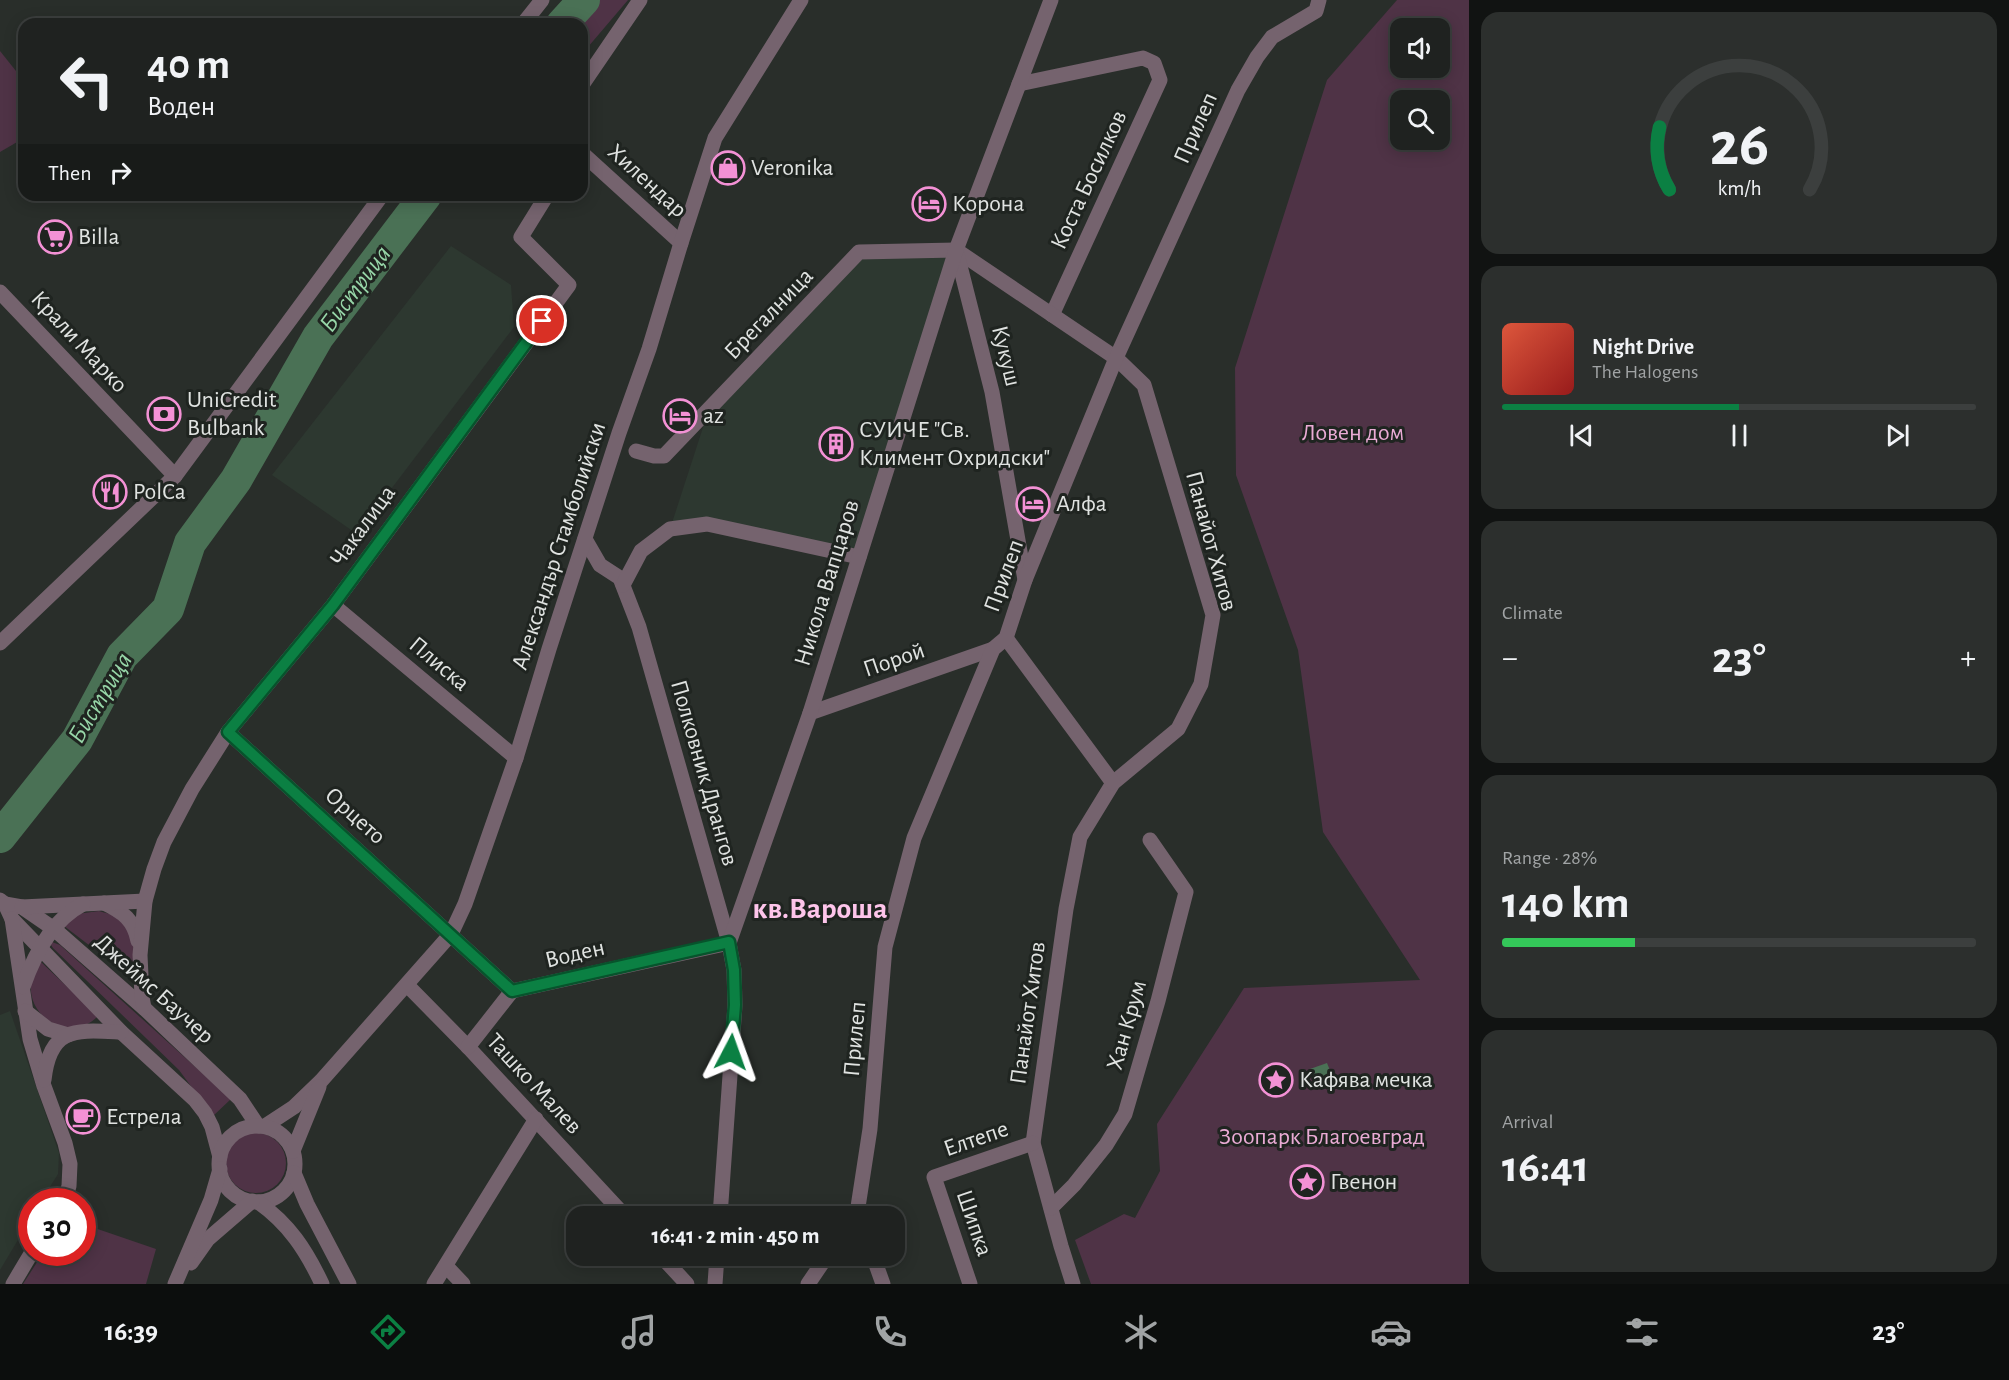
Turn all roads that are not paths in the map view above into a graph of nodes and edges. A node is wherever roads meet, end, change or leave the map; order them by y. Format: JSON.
{"nodes":[{"id":1,"x":542,"y":0,"type":"edge"},
{"id":2,"x":640,"y":0,"type":"edge"},
{"id":3,"x":801,"y":0,"type":"edge"},
{"id":4,"x":1051,"y":0,"type":"edge"},
{"id":5,"x":1319,"y":0,"type":"edge"},
{"id":6,"x":527,"y":18,"type":"edge"},
{"id":7,"x":588,"y":75,"type":"edge"},
{"id":8,"x":1019,"y":84,"type":"junction"},
{"id":9,"x":588,"y":158,"type":"edge"},
{"id":10,"x":378,"y":201,"type":"edge"},
{"id":11,"x":543,"y":201,"type":"edge"},
{"id":12,"x":681,"y":243,"type":"junction"},
{"id":13,"x":956,"y":250,"type":"junction"},
{"id":14,"x":0,"y":292,"type":"edge"},
{"id":15,"x":1052,"y":315,"type":"junction"},
{"id":16,"x":1116,"y":358,"type":"junction"},
{"id":17,"x":636,"y":451,"type":"dead end"},
{"id":18,"x":175,"y":476,"type":"junction"},
{"id":19,"x":585,"y":539,"type":"junction"},
{"id":20,"x":859,"y":557,"type":"junction"},
{"id":21,"x":1025,"y":580,"type":"junction"},
{"id":22,"x":623,"y":585,"type":"junction"},
{"id":23,"x":333,"y":605,"type":"junction"},
{"id":24,"x":1006,"y":638,"type":"junction"},
{"id":25,"x":0,"y":643,"type":"edge"},
{"id":26,"x":993,"y":649,"type":"junction"},
{"id":27,"x":810,"y":713,"type":"junction"},
{"id":28,"x":228,"y":732,"type":"junction"},
{"id":29,"x":516,"y":758,"type":"junction"},
{"id":30,"x":1113,"y":783,"type":"junction"},
{"id":31,"x":1150,"y":840,"type":"dead end"},
{"id":32,"x":145,"y":900,"type":"junction"},
{"id":33,"x":2,"y":902,"type":"edge"},
{"id":34,"x":102,"y":902,"type":"junction"},
{"id":35,"x":86,"y":903,"type":"junction"},
{"id":36,"x":22,"y":907,"type":"junction"},
{"id":37,"x":12,"y":919,"type":"junction"},
{"id":38,"x":54,"y":929,"type":"junction"},
{"id":39,"x":450,"y":934,"type":"junction"},
{"id":40,"x":729,"y":942,"type":"junction"},
{"id":41,"x":41,"y":947,"type":"junction"},
{"id":42,"x":140,"y":955,"type":"junction"},
{"id":43,"x":407,"y":985,"type":"junction"},
{"id":44,"x":512,"y":991,"type":"junction"},
{"id":45,"x":22,"y":992,"type":"junction"},
{"id":46,"x":144,"y":1008,"type":"junction"},
{"id":47,"x":25,"y":1011,"type":"junction"},
{"id":48,"x":121,"y":1032,"type":"junction"},
{"id":49,"x":69,"y":1035,"type":"junction"},
{"id":50,"x":468,"y":1047,"type":"junction"},
{"id":51,"x":321,"y":1081,"type":"junction"},
{"id":52,"x":44,"y":1086,"type":"junction"},
{"id":53,"x":536,"y":1119,"type":"junction"},
{"id":54,"x":262,"y":1126,"type":"junction"},
{"id":55,"x":1033,"y":1143,"type":"junction"},
{"id":56,"x":293,"y":1151,"type":"junction"},
{"id":57,"x":220,"y":1163,"type":"junction"},
{"id":58,"x":294,"y":1173,"type":"junction"},
{"id":59,"x":934,"y":1177,"type":"joint"},
{"id":60,"x":68,"y":1188,"type":"edge"},
{"id":61,"x":255,"y":1201,"type":"junction"},
{"id":62,"x":616,"y":1206,"type":"edge"},
{"id":63,"x":721,"y":1206,"type":"edge"},
{"id":64,"x":858,"y":1206,"type":"edge"},
{"id":65,"x":1051,"y":1208,"type":"junction"},
{"id":66,"x":24,"y":1266,"type":"edge"},
{"id":67,"x":446,"y":1266,"type":"junction"},
{"id":68,"x":670,"y":1266,"type":"edge"},
{"id":69,"x":716,"y":1266,"type":"edge"},
{"id":70,"x":820,"y":1266,"type":"edge"},
{"id":71,"x":877,"y":1266,"type":"edge"},
{"id":72,"x":176,"y":1283,"type":"edge"},
{"id":73,"x":13,"y":1284,"type":"edge"},
{"id":74,"x":322,"y":1284,"type":"edge"},
{"id":75,"x":349,"y":1284,"type":"edge"},
{"id":76,"x":434,"y":1284,"type":"edge"},
{"id":77,"x":463,"y":1284,"type":"edge"},
{"id":78,"x":687,"y":1284,"type":"edge"},
{"id":79,"x":715,"y":1284,"type":"edge"},
{"id":80,"x":808,"y":1284,"type":"edge"},
{"id":81,"x":883,"y":1284,"type":"edge"},
{"id":82,"x":970,"y":1284,"type":"edge"},
{"id":83,"x":1073,"y":1284,"type":"edge"}],
"edges":[{"from":1,"to":6,"type":"street"},
{"from":2,"to":7,"type":"street"},
{"from":3,"to":12,"type":"street","name":"Александър Стамболийски"},
{"from":4,"to":8,"type":"street","name":"Никола Вапцаров"},
{"from":5,"to":16,"type":"street","name":"Прилеп"},
{"from":8,"to":13,"type":"street","name":"Никола Вапцаров"},
{"from":8,"to":15,"type":"street","name":"Коста Босилков"},
{"from":9,"to":12,"type":"street","name":"Хилендар"},
{"from":10,"to":18,"type":"street"},
{"from":11,"to":23,"type":"street","name":"Чакалица"},
{"from":12,"to":19,"type":"street","name":"Александър Стамболийски"},
{"from":13,"to":15,"type":"street","name":"Панайот Хитов"},
{"from":13,"to":17,"type":"street","name":"Брегалница"},
{"from":13,"to":20,"type":"street","name":"Никола Вапцаров"},
{"from":13,"to":21,"type":"street","name":"Кукуш"},
{"from":14,"to":18,"type":"street","name":"Крали Марко"},
{"from":15,"to":16,"type":"street","name":"Панайот Хитов"},
{"from":16,"to":21,"type":"street","name":"Прилеп"},
{"from":16,"to":30,"type":"street","name":"Панайот Хитов"},
{"from":18,"to":25,"type":"street"},
{"from":19,"to":22,"type":"street","name":"Полковник Дрангов"},
{"from":19,"to":29,"type":"street","name":"Александър Стамболийски"},
{"from":20,"to":22,"type":"street"},
{"from":20,"to":27,"type":"street","name":"Никола Вапцаров"},
{"from":21,"to":24,"type":"street","name":"Прилеп"},
{"from":22,"to":40,"type":"street","name":"Полковник Дрангов"},
{"from":23,"to":28,"type":"street","name":"Чакалица"},
{"from":23,"to":29,"type":"street","name":"Плиска"},
{"from":24,"to":26,"type":"street","name":"Прилеп"},
{"from":24,"to":30,"type":"street"},
{"from":26,"to":27,"type":"street","name":"Порой"},
{"from":26,"to":64,"type":"street","name":"Прилеп"},
{"from":27,"to":40,"type":"street","name":"Никола Вапцаров"},
{"from":28,"to":32,"type":"street","name":"Чакалица"},
{"from":28,"to":39,"type":"street","name":"Орцето"},
{"from":29,"to":39,"type":"street","name":"Александър Стамболийски"},
{"from":30,"to":55,"type":"street","name":"Панайот Хитов"},
{"from":31,"to":65,"type":"street","name":"Хан Крум"},
{"from":32,"to":34,"type":"street"},
{"from":32,"to":42,"type":"street","name":"Чакалица"},
{"from":33,"to":36,"type":"street","name":"Джеймс Баучер"},
{"from":33,"to":37,"type":"street","name":"Джеймс Баучер"},
{"from":34,"to":35,"type":"street"},
{"from":34,"to":42,"type":"street"},
{"from":35,"to":36,"type":"street"},
{"from":35,"to":38,"type":"street"},
{"from":36,"to":38,"type":"street","name":"Джеймс Баучер"},
{"from":37,"to":41,"type":"street","name":"Джеймс Баучер"},
{"from":37,"to":45,"type":"street"},
{"from":38,"to":41,"type":"street"},
{"from":38,"to":46,"type":"street","name":"Джеймс Баучер"},
{"from":39,"to":43,"type":"street","name":"Александър Стамболийски"},
{"from":39,"to":44,"type":"street"},
{"from":40,"to":44,"type":"street","name":"Воден"},
{"from":40,"to":63,"type":"street","name":"Полковник Дрангов"},
{"from":41,"to":45,"type":"street"},
{"from":41,"to":48,"type":"street","name":"Джеймс Баучер"},
{"from":42,"to":46,"type":"street","name":"Чакалица"},
{"from":43,"to":50,"type":"street","name":"Ташко Малев"},
{"from":43,"to":51,"type":"street","name":"Александър Стамболийски"},
{"from":44,"to":50,"type":"street"},
{"from":45,"to":47,"type":"street"},
{"from":46,"to":54,"type":"street","name":"Джеймс Баучер"},
{"from":47,"to":49,"type":"street"},
{"from":47,"to":52,"type":"street"},
{"from":48,"to":49,"type":"street"},
{"from":48,"to":57,"type":"street","name":"Джеймс Баучер"},
{"from":49,"to":52,"type":"street"},
{"from":50,"to":53,"type":"street","name":"Ташко Малев"},
{"from":51,"to":54,"type":"street","name":"Александър Стамболийски"},
{"from":51,"to":56,"type":"street","name":"Александър Стамболийски"},
{"from":52,"to":60,"type":"street"},
{"from":53,"to":62,"type":"street","name":"Ташко Малев"},
{"from":53,"to":67,"type":"street"},
{"from":54,"to":56,"type":"street"},
{"from":54,"to":57,"type":"street"},
{"from":55,"to":59,"type":"street","name":"Елтепе"},
{"from":55,"to":65,"type":"street","name":"Панайот Хитов"},
{"from":56,"to":58,"type":"street"},
{"from":57,"to":61,"type":"street"},
{"from":57,"to":72,"type":"street"},
{"from":58,"to":61,"type":"street"},
{"from":58,"to":75,"type":"street"},
{"from":59,"to":82,"type":"street","name":"Шипка"},
{"from":61,"to":72,"type":"street"},
{"from":61,"to":74,"type":"street"},
{"from":65,"to":83,"type":"street","name":"Панайот Хитов"},
{"from":66,"to":73,"type":"street"},
{"from":67,"to":76,"type":"street"},
{"from":67,"to":77,"type":"street"},
{"from":68,"to":78,"type":"street"},
{"from":69,"to":79,"type":"street"},
{"from":70,"to":80,"type":"street"},
{"from":71,"to":81,"type":"street"}]}
